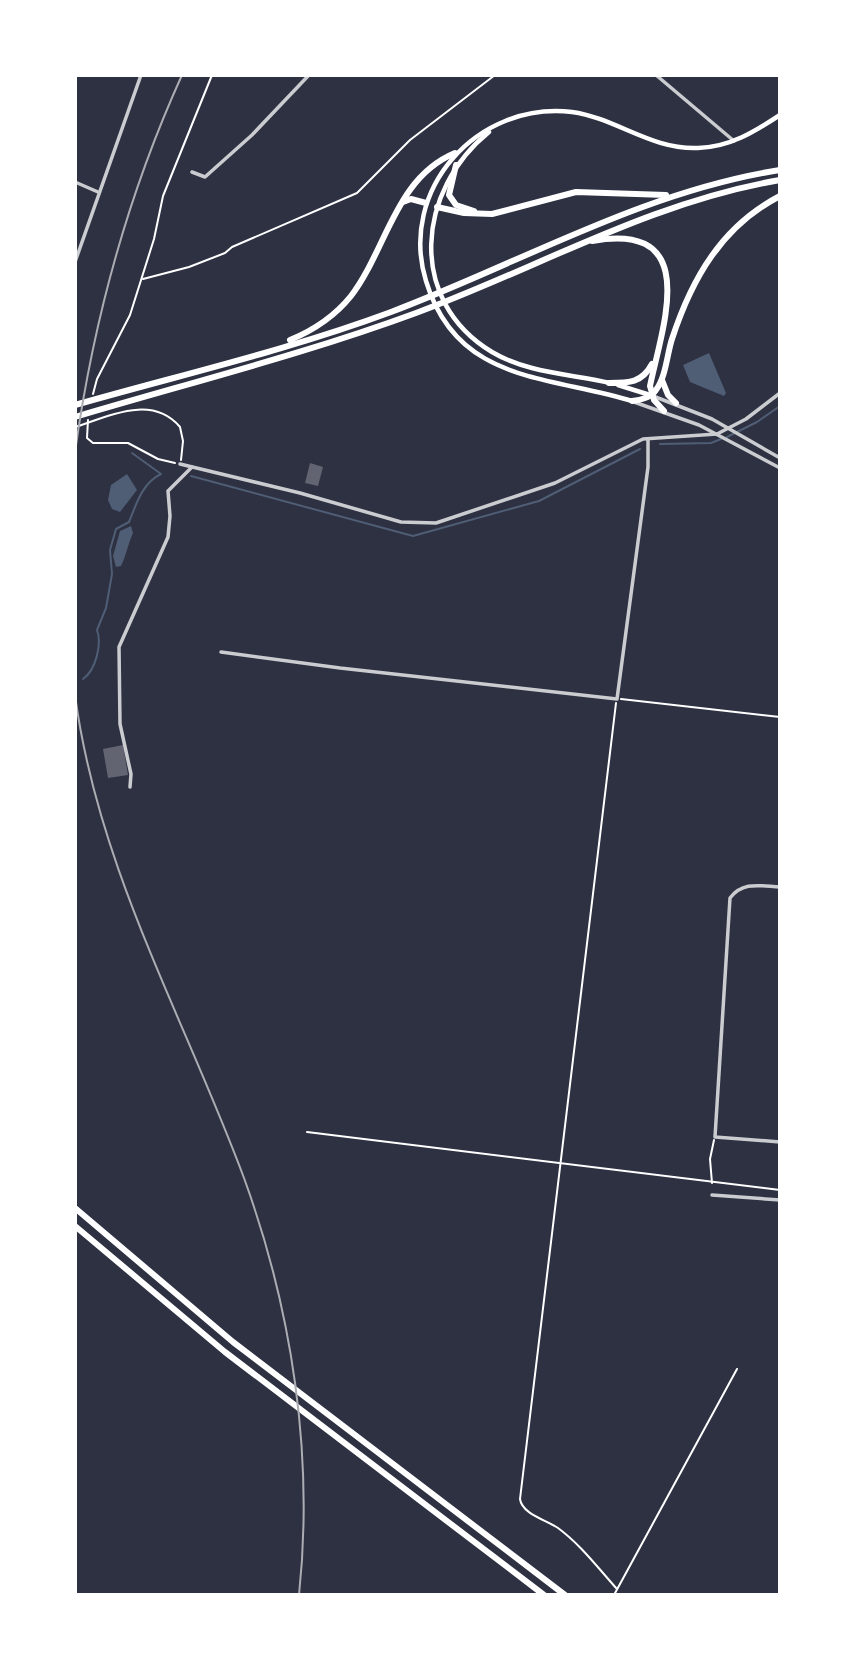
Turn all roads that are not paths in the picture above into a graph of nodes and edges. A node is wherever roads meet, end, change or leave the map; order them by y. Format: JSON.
{"nodes":[{"id":1,"x":141,"y":75,"type":"edge"},
{"id":2,"x":309,"y":75,"type":"edge"},
{"id":3,"x":660,"y":76,"type":"edge"},
{"id":4,"x":780,"y":115,"type":"edge"},
{"id":5,"x":492,"y":130,"type":"junction"},
{"id":6,"x":735,"y":142,"type":"junction"},
{"id":7,"x":455,"y":153,"type":"junction"},
{"id":8,"x":456,"y":165,"type":"junction"},
{"id":9,"x":780,"y":170,"type":"edge"},
{"id":10,"x":191,"y":172,"type":"dead end"},
{"id":11,"x":780,"y":180,"type":"edge"},
{"id":12,"x":75,"y":182,"type":"edge"},
{"id":13,"x":98,"y":192,"type":"junction"},
{"id":14,"x":672,"y":195,"type":"junction"},
{"id":15,"x":780,"y":195,"type":"edge"},
{"id":16,"x":401,"y":203,"type":"junction"},
{"id":17,"x":426,"y":203,"type":"junction"},
{"id":18,"x":436,"y":207,"type":"junction"},
{"id":19,"x":482,"y":214,"type":"junction"},
{"id":20,"x":580,"y":243,"type":"junction"},
{"id":21,"x":75,"y":262,"type":"edge"},
{"id":22,"x":272,"y":348,"type":"junction"},
{"id":23,"x":656,"y":356,"type":"junction"},
{"id":24,"x":661,"y":379,"type":"junction"},
{"id":25,"x":609,"y":383,"type":"junction"},
{"id":26,"x":780,"y":393,"type":"edge"},
{"id":27,"x":652,"y":395,"type":"junction"},
{"id":28,"x":632,"y":401,"type":"junction"},
{"id":29,"x":676,"y":403,"type":"junction"},
{"id":30,"x":75,"y":405,"type":"edge"},
{"id":31,"x":664,"y":411,"type":"junction"},
{"id":32,"x":75,"y":417,"type":"edge"},
{"id":33,"x":648,"y":439,"type":"junction"},
{"id":34,"x":780,"y":458,"type":"edge"},
{"id":35,"x":180,"y":464,"type":"road end"},
{"id":36,"x":192,"y":467,"type":"junction"},
{"id":37,"x":780,"y":468,"type":"edge"},
{"id":38,"x":221,"y":652,"type":"dead end"},
{"id":39,"x":130,"y":787,"type":"dead end"},
{"id":40,"x":780,"y":887,"type":"edge"},
{"id":41,"x":780,"y":1142,"type":"edge"},
{"id":42,"x":712,"y":1195,"type":"dead end"},
{"id":43,"x":780,"y":1200,"type":"edge"},
{"id":44,"x":75,"y":1208,"type":"edge"},
{"id":45,"x":75,"y":1226,"type":"edge"},
{"id":46,"x":275,"y":1593,"type":"edge"},
{"id":47,"x":262,"y":1595,"type":"edge"},
{"id":48,"x":288,"y":1595,"type":"edge"},
{"id":49,"x":544,"y":1595,"type":"edge"},
{"id":50,"x":565,"y":1595,"type":"edge"}],
"edges":[{"from":1,"to":13,"type":"street"},
{"from":2,"to":10,"type":"street"},
{"from":3,"to":6,"type":"street"},
{"from":4,"to":6,"type":"main road"},
{"from":5,"to":6,"type":"main road"},
{"from":5,"to":7,"type":"main road"},
{"from":5,"to":8,"type":"main road"},
{"from":7,"to":16,"type":"highway"},
{"from":7,"to":17,"type":"main road"},
{"from":8,"to":18,"type":"main road"},
{"from":8,"to":19,"type":"highway"},
{"from":9,"to":14,"type":"highway"},
{"from":11,"to":20,"type":"highway"},
{"from":12,"to":13,"type":"street"},
{"from":13,"to":21,"type":"street"},
{"from":14,"to":19,"type":"highway"},
{"from":14,"to":22,"type":"highway"},
{"from":15,"to":24,"type":"highway"},
{"from":16,"to":17,"type":"highway"},
{"from":16,"to":22,"type":"highway"},
{"from":17,"to":18,"type":"main road"},
{"from":17,"to":28,"type":"main road"},
{"from":18,"to":19,"type":"highway"},
{"from":18,"to":25,"type":"main road"},
{"from":20,"to":23,"type":"highway"},
{"from":20,"to":32,"type":"highway"},
{"from":22,"to":30,"type":"highway"},
{"from":23,"to":25,"type":"highway"},
{"from":23,"to":27,"type":"highway"},
{"from":24,"to":27,"type":"highway"},
{"from":24,"to":29,"type":"highway"},
{"from":25,"to":27,"type":"main road"},
{"from":26,"to":33,"type":"street"},
{"from":27,"to":28,"type":"highway"},
{"from":27,"to":29,"type":"street"},
{"from":27,"to":31,"type":"highway"},
{"from":28,"to":31,"type":"street"},
{"from":29,"to":34,"type":"street"},
{"from":31,"to":37,"type":"street"},
{"from":33,"to":36,"type":"street"},
{"from":33,"to":38,"type":"street"},
{"from":35,"to":36,"type":"street"},
{"from":36,"to":39,"type":"street"},
{"from":40,"to":41,"type":"street"},
{"from":42,"to":43,"type":"street"},
{"from":44,"to":50,"type":"highway"},
{"from":45,"to":49,"type":"highway"},
{"from":46,"to":47,"type":"lane"},
{"from":46,"to":48,"type":"lane"}]}
